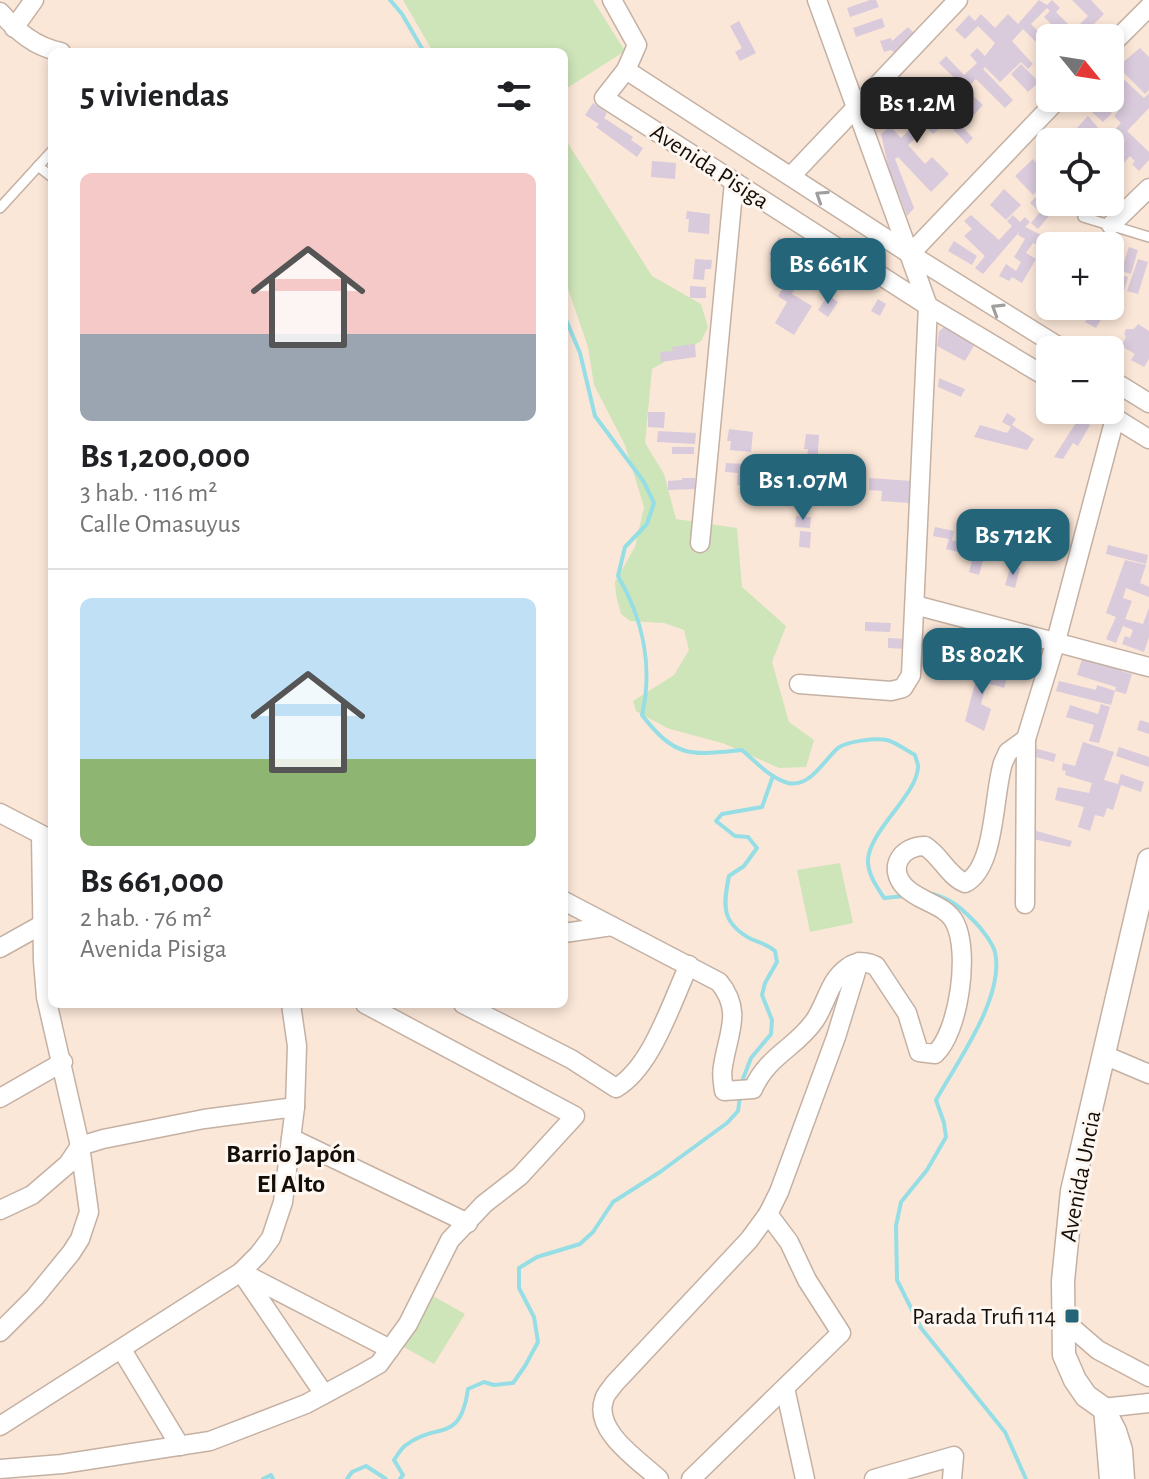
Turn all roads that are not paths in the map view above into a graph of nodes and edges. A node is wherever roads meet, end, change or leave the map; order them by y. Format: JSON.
{"nodes":[{"id":1,"x":34,"y":0,"type":"edge"},
{"id":2,"x":612,"y":0,"type":"edge"},
{"id":3,"x":817,"y":0,"type":"edge"},
{"id":4,"x":958,"y":0,"type":"edge"},
{"id":5,"x":1149,"y":7,"type":"edge"},
{"id":6,"x":5,"y":21,"type":"edge"},
{"id":7,"x":1124,"y":32,"type":"edge"},
{"id":8,"x":48,"y":49,"type":"edge"},
{"id":9,"x":626,"y":70,"type":"junction"},
{"id":10,"x":855,"y":107,"type":"junction"},
{"id":11,"x":1046,"y":112,"type":"edge"},
{"id":12,"x":48,"y":155,"type":"edge"},
{"id":13,"x":38,"y":166,"type":"junction"},
{"id":14,"x":48,"y":174,"type":"edge"},
{"id":15,"x":791,"y":176,"type":"junction"},
{"id":16,"x":734,"y":182,"type":"junction"},
{"id":17,"x":1149,"y":188,"type":"edge"},
{"id":18,"x":0,"y":208,"type":"edge"},
{"id":19,"x":1083,"y":217,"type":"dead end"},
{"id":20,"x":1111,"y":225,"type":"junction"},
{"id":21,"x":1149,"y":237,"type":"edge"},
{"id":22,"x":910,"y":254,"type":"junction"},
{"id":23,"x":928,"y":306,"type":"junction"},
{"id":24,"x":1042,"y":336,"type":"edge"},
{"id":25,"x":1036,"y":371,"type":"edge"},
{"id":26,"x":1124,"y":388,"type":"edge"},
{"id":27,"x":1149,"y":403,"type":"edge"},
{"id":28,"x":1106,"y":424,"type":"edge"},
{"id":29,"x":1124,"y":424,"type":"edge"},
{"id":30,"x":1149,"y":439,"type":"edge"},
{"id":31,"x":700,"y":543,"type":"dead end"},
{"id":32,"x":915,"y":605,"type":"junction"},
{"id":33,"x":1056,"y":641,"type":"junction"},
{"id":34,"x":1149,"y":667,"type":"edge"},
{"id":35,"x":799,"y":684,"type":"dead end"},
{"id":36,"x":1026,"y":739,"type":"junction"},
{"id":37,"x":0,"y":813,"type":"edge"},
{"id":38,"x":46,"y":837,"type":"edge"},
{"id":39,"x":1149,"y":860,"type":"edge"},
{"id":40,"x":568,"y":903,"type":"edge"},
{"id":41,"x":1025,"y":904,"type":"dead end"},
{"id":42,"x":43,"y":924,"type":"junction"},
{"id":43,"x":612,"y":926,"type":"junction"},
{"id":44,"x":568,"y":932,"type":"edge"},
{"id":45,"x":0,"y":948,"type":"edge"},
{"id":46,"x":859,"y":962,"type":"junction"},
{"id":47,"x":689,"y":965,"type":"junction"},
{"id":48,"x":48,"y":984,"type":"edge"},
{"id":49,"x":52,"y":1008,"type":"edge"},
{"id":50,"x":292,"y":1008,"type":"edge"},
{"id":51,"x":372,"y":1008,"type":"edge"},
{"id":52,"x":471,"y":1008,"type":"edge"},
{"id":53,"x":1104,"y":1055,"type":"junction"},
{"id":54,"x":63,"y":1062,"type":"junction"},
{"id":55,"x":1149,"y":1074,"type":"edge"},
{"id":56,"x":0,"y":1098,"type":"edge"},
{"id":57,"x":295,"y":1107,"type":"junction"},
{"id":58,"x":291,"y":1138,"type":"junction"},
{"id":59,"x":80,"y":1146,"type":"junction"},
{"id":60,"x":0,"y":1210,"type":"edge"},
{"id":61,"x":768,"y":1214,"type":"junction"},
{"id":62,"x":468,"y":1223,"type":"junction"},
{"id":63,"x":241,"y":1272,"type":"junction"},
{"id":64,"x":1062,"y":1319,"type":"junction"},
{"id":65,"x":0,"y":1332,"type":"edge"},
{"id":66,"x":390,"y":1349,"type":"junction"},
{"id":67,"x":122,"y":1350,"type":"junction"},
{"id":68,"x":1149,"y":1377,"type":"edge"},
{"id":69,"x":785,"y":1388,"type":"junction"},
{"id":70,"x":324,"y":1394,"type":"junction"},
{"id":71,"x":1149,"y":1403,"type":"edge"},
{"id":72,"x":1103,"y":1408,"type":"junction"},
{"id":73,"x":0,"y":1426,"type":"edge"},
{"id":74,"x":180,"y":1446,"type":"junction"},
{"id":75,"x":0,"y":1469,"type":"edge"},
{"id":76,"x":659,"y":1479,"type":"edge"},
{"id":77,"x":691,"y":1479,"type":"edge"},
{"id":78,"x":805,"y":1479,"type":"edge"},
{"id":79,"x":874,"y":1479,"type":"edge"},
{"id":80,"x":952,"y":1479,"type":"edge"},
{"id":81,"x":1109,"y":1479,"type":"edge"},
{"id":82,"x":1123,"y":1479,"type":"edge"}],
"edges":[{"from":1,"to":6,"type":"street"},
{"from":2,"to":9,"type":"street","name":"Avenida Pisiga"},
{"from":3,"to":10,"type":"street"},
{"from":4,"to":10,"type":"street"},
{"from":5,"to":7,"type":"street"},
{"from":6,"to":8,"type":"street"},
{"from":9,"to":15,"type":"street","name":"Avenida Pisiga"},
{"from":9,"to":16,"type":"street","name":"Avenida Pisiga"},
{"from":10,"to":15,"type":"street"},
{"from":10,"to":22,"type":"street"},
{"from":11,"to":22,"type":"street"},
{"from":12,"to":13,"type":"lane"},
{"from":13,"to":14,"type":"lane"},
{"from":13,"to":18,"type":"lane"},
{"from":22,"to":15,"type":"street","name":"Avenida Pisiga","one_way":true},
{"from":16,"to":23,"type":"street","name":"Avenida Pisiga"},
{"from":16,"to":31,"type":"street"},
{"from":17,"to":20,"type":"street"},
{"from":19,"to":20,"type":"lane"},
{"from":20,"to":21,"type":"lane"},
{"from":22,"to":23,"type":"street"},
{"from":24,"to":22,"type":"street","name":"Avenida Pisiga","one_way":true},
{"from":23,"to":25,"type":"street","name":"Avenida Pisiga"},
{"from":23,"to":32,"type":"street"},
{"from":26,"to":27,"type":"street"},
{"from":28,"to":33,"type":"street"},
{"from":29,"to":30,"type":"street"},
{"from":32,"to":33,"type":"street"},
{"from":32,"to":35,"type":"street"},
{"from":33,"to":34,"type":"street"},
{"from":33,"to":36,"type":"street"},
{"from":36,"to":41,"type":"street"},
{"from":36,"to":46,"type":"street"},
{"from":37,"to":38,"type":"street"},
{"from":38,"to":42,"type":"street"},
{"from":39,"to":53,"type":"street","name":"Avenida Uncia"},
{"from":40,"to":43,"type":"street"},
{"from":42,"to":45,"type":"street"},
{"from":42,"to":48,"type":"street"},
{"from":43,"to":44,"type":"street"},
{"from":43,"to":47,"type":"street"},
{"from":46,"to":47,"type":"street"},
{"from":46,"to":61,"type":"street"},
{"from":47,"to":52,"type":"street"},
{"from":49,"to":54,"type":"street"},
{"from":50,"to":57,"type":"street"},
{"from":51,"to":62,"type":"street"},
{"from":53,"to":55,"type":"street"},
{"from":53,"to":64,"type":"street","name":"Avenida Uncia"},
{"from":54,"to":56,"type":"street"},
{"from":54,"to":59,"type":"street"},
{"from":57,"to":58,"type":"street"},
{"from":57,"to":59,"type":"street"},
{"from":58,"to":62,"type":"street"},
{"from":58,"to":63,"type":"street"},
{"from":59,"to":60,"type":"street"},
{"from":59,"to":65,"type":"street"},
{"from":61,"to":69,"type":"street"},
{"from":61,"to":76,"type":"street"},
{"from":62,"to":66,"type":"street"},
{"from":63,"to":66,"type":"street"},
{"from":63,"to":67,"type":"street"},
{"from":63,"to":70,"type":"street"},
{"from":64,"to":68,"type":"street"},
{"from":64,"to":72,"type":"street","name":"Avenida Uncia"},
{"from":66,"to":70,"type":"street"},
{"from":67,"to":73,"type":"street"},
{"from":67,"to":74,"type":"street"},
{"from":69,"to":77,"type":"street"},
{"from":69,"to":78,"type":"street"},
{"from":70,"to":74,"type":"street"},
{"from":71,"to":72,"type":"street"},
{"from":72,"to":81,"type":"street"},
{"from":72,"to":82,"type":"street","name":"Avenida Uncia"},
{"from":74,"to":75,"type":"street"},
{"from":79,"to":80,"type":"street"}]}
